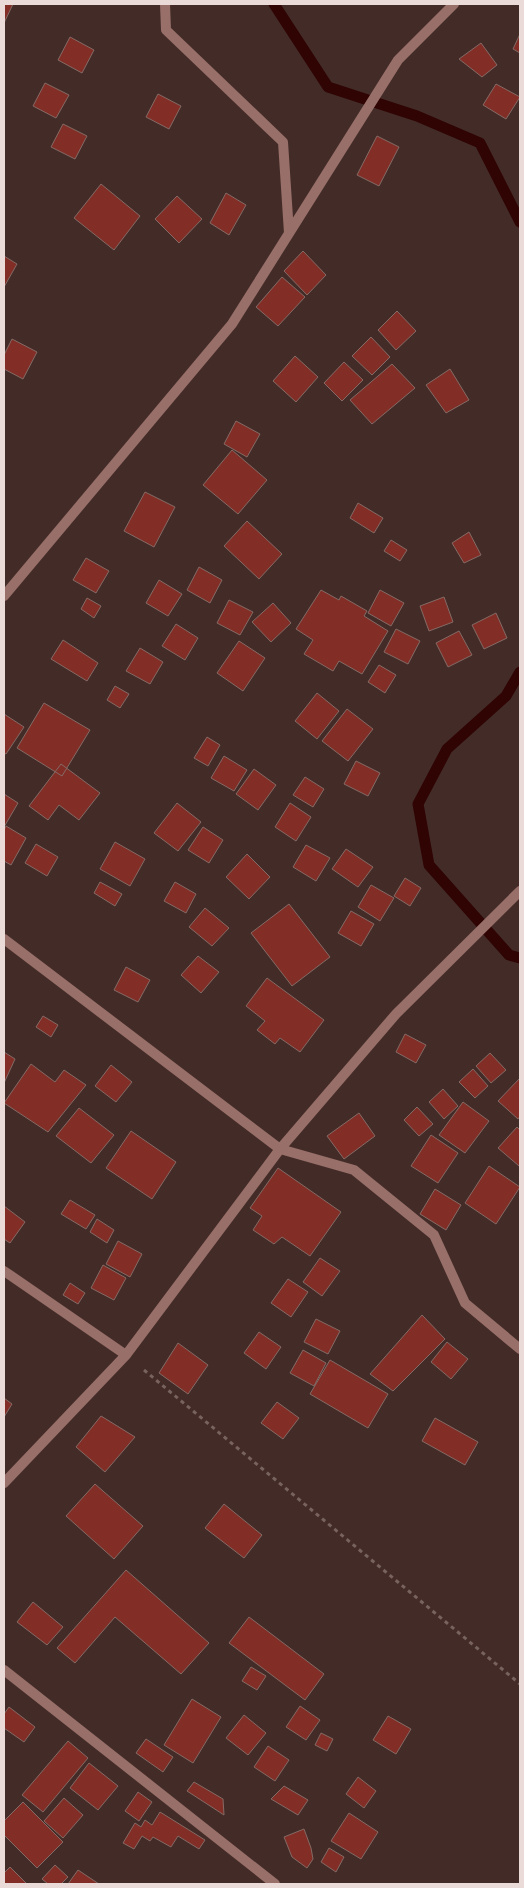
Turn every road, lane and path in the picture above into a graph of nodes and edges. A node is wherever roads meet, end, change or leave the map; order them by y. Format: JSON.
{"nodes":[{"id":1,"x":165,"y":4,"type":"edge"},
{"id":2,"x":454,"y":4,"type":"edge"},
{"id":3,"x":289,"y":233,"type":"junction"},
{"id":4,"x":4,"y":596,"type":"edge"},
{"id":5,"x":520,"y":891,"type":"edge"},
{"id":6,"x":4,"y":939,"type":"edge"},
{"id":7,"x":280,"y":1149,"type":"junction"},
{"id":8,"x":4,"y":1271,"type":"edge"},
{"id":9,"x":520,"y":1349,"type":"edge"},
{"id":10,"x":126,"y":1355,"type":"junction"},
{"id":11,"x":4,"y":1483,"type":"edge"},
{"id":12,"x":4,"y":1670,"type":"edge"},
{"id":13,"x":520,"y":1684,"type":"edge"},
{"id":14,"x":276,"y":1884,"type":"edge"}],
"edges":[{"from":1,"to":3,"type":"street"},
{"from":2,"to":3,"type":"street"},
{"from":3,"to":4,"type":"street"},
{"from":5,"to":7,"type":"street"},
{"from":6,"to":7,"type":"street"},
{"from":7,"to":9,"type":"street"},
{"from":7,"to":10,"type":"street"},
{"from":8,"to":10,"type":"street"},
{"from":10,"to":11,"type":"street"},
{"from":10,"to":13,"type":"path"},
{"from":12,"to":14,"type":"street"}]}
